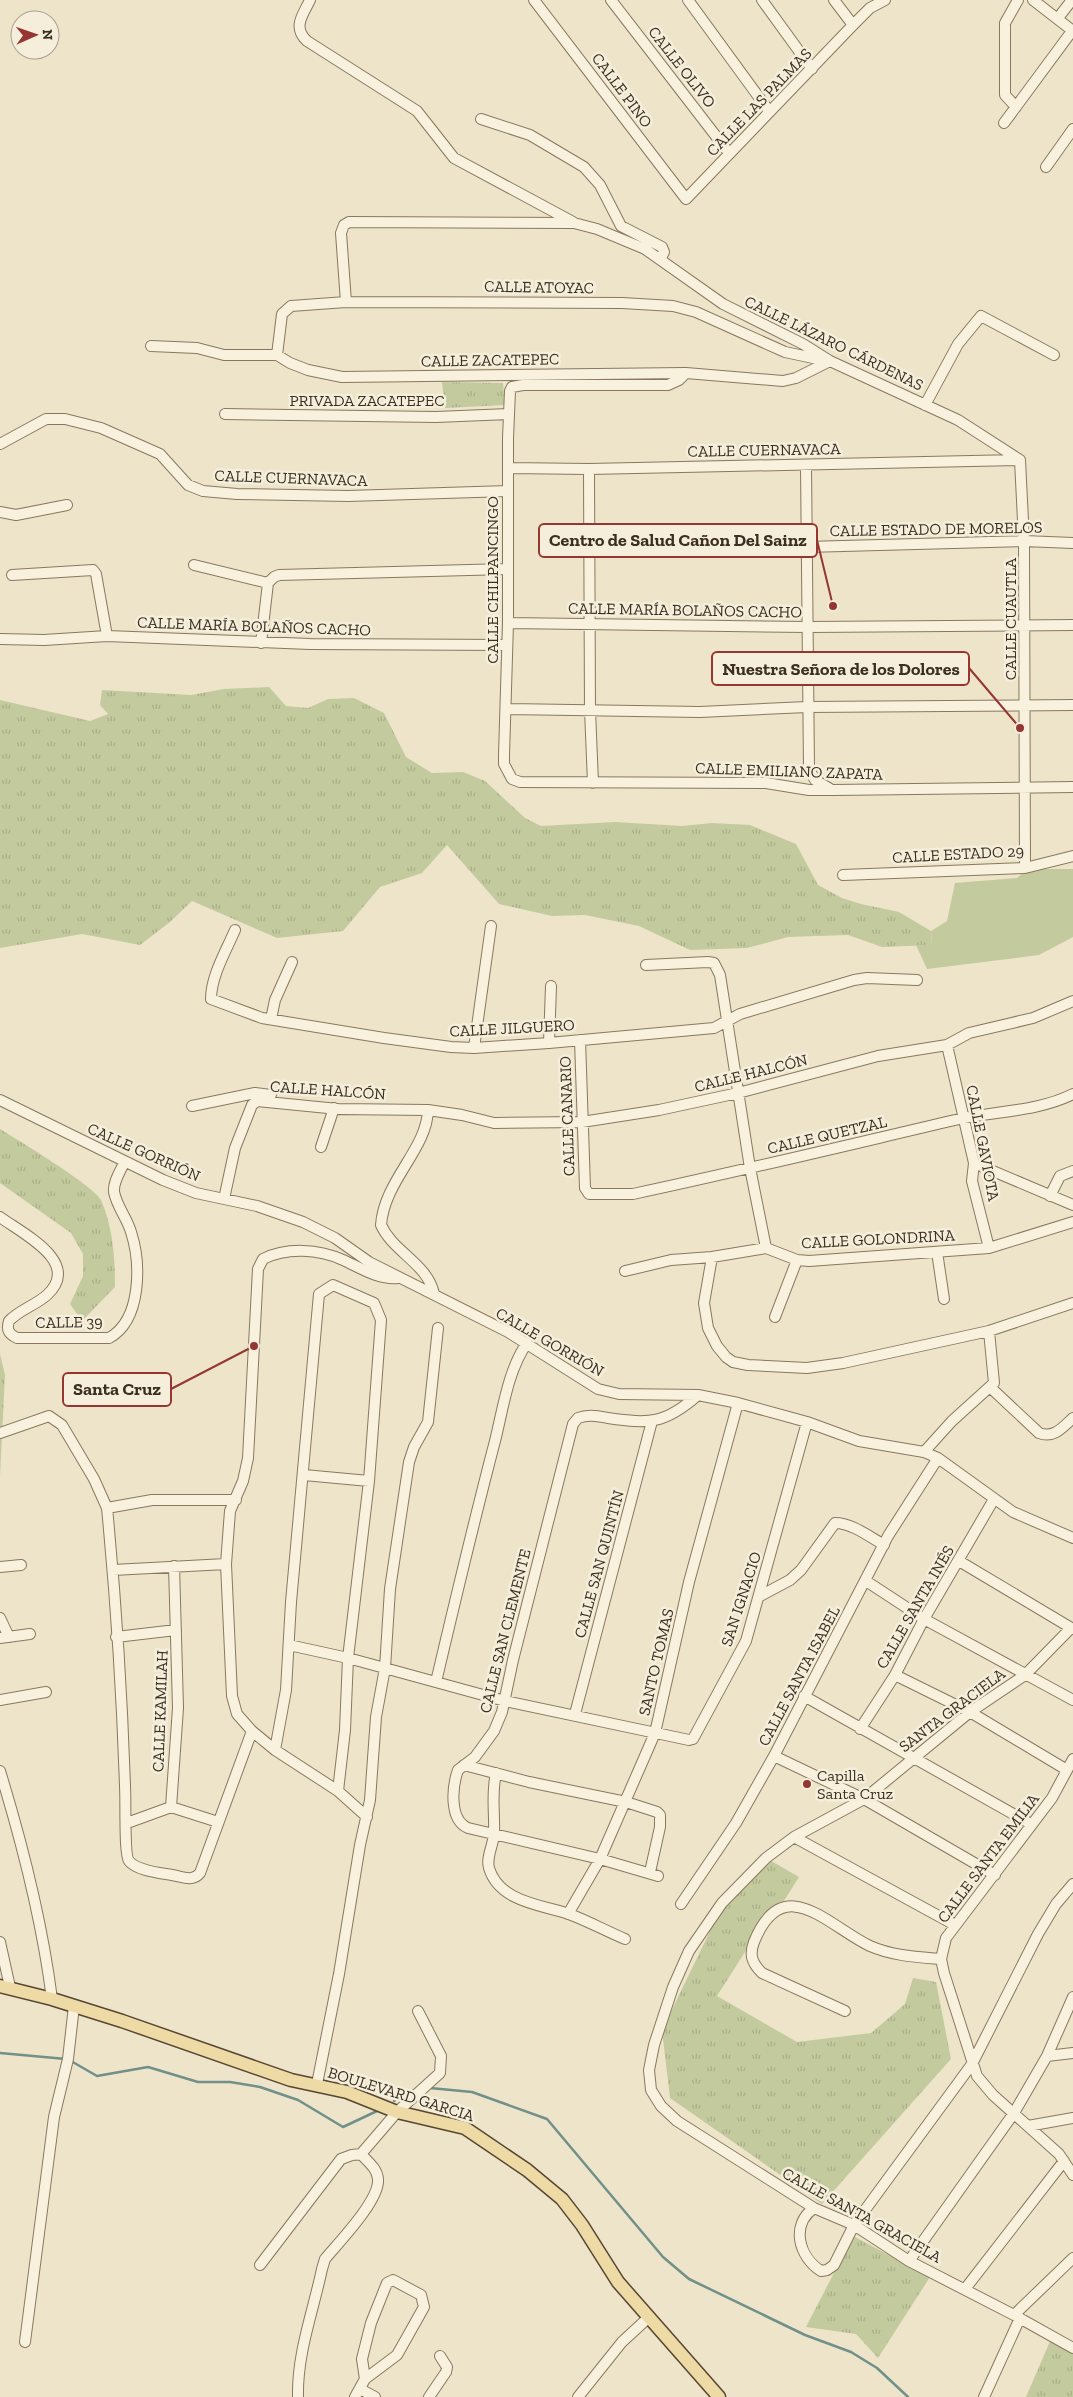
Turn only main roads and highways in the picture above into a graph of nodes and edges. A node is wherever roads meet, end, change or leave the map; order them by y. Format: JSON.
{"nodes":[{"id":1,"x":5,"y":1987,"type":"edge"},
{"id":2,"x":719,"y":2397,"type":"edge"}],
"edges":[{"from":1,"to":2,"type":"main road","name":"BOULEVARD GARCIA"}]}
